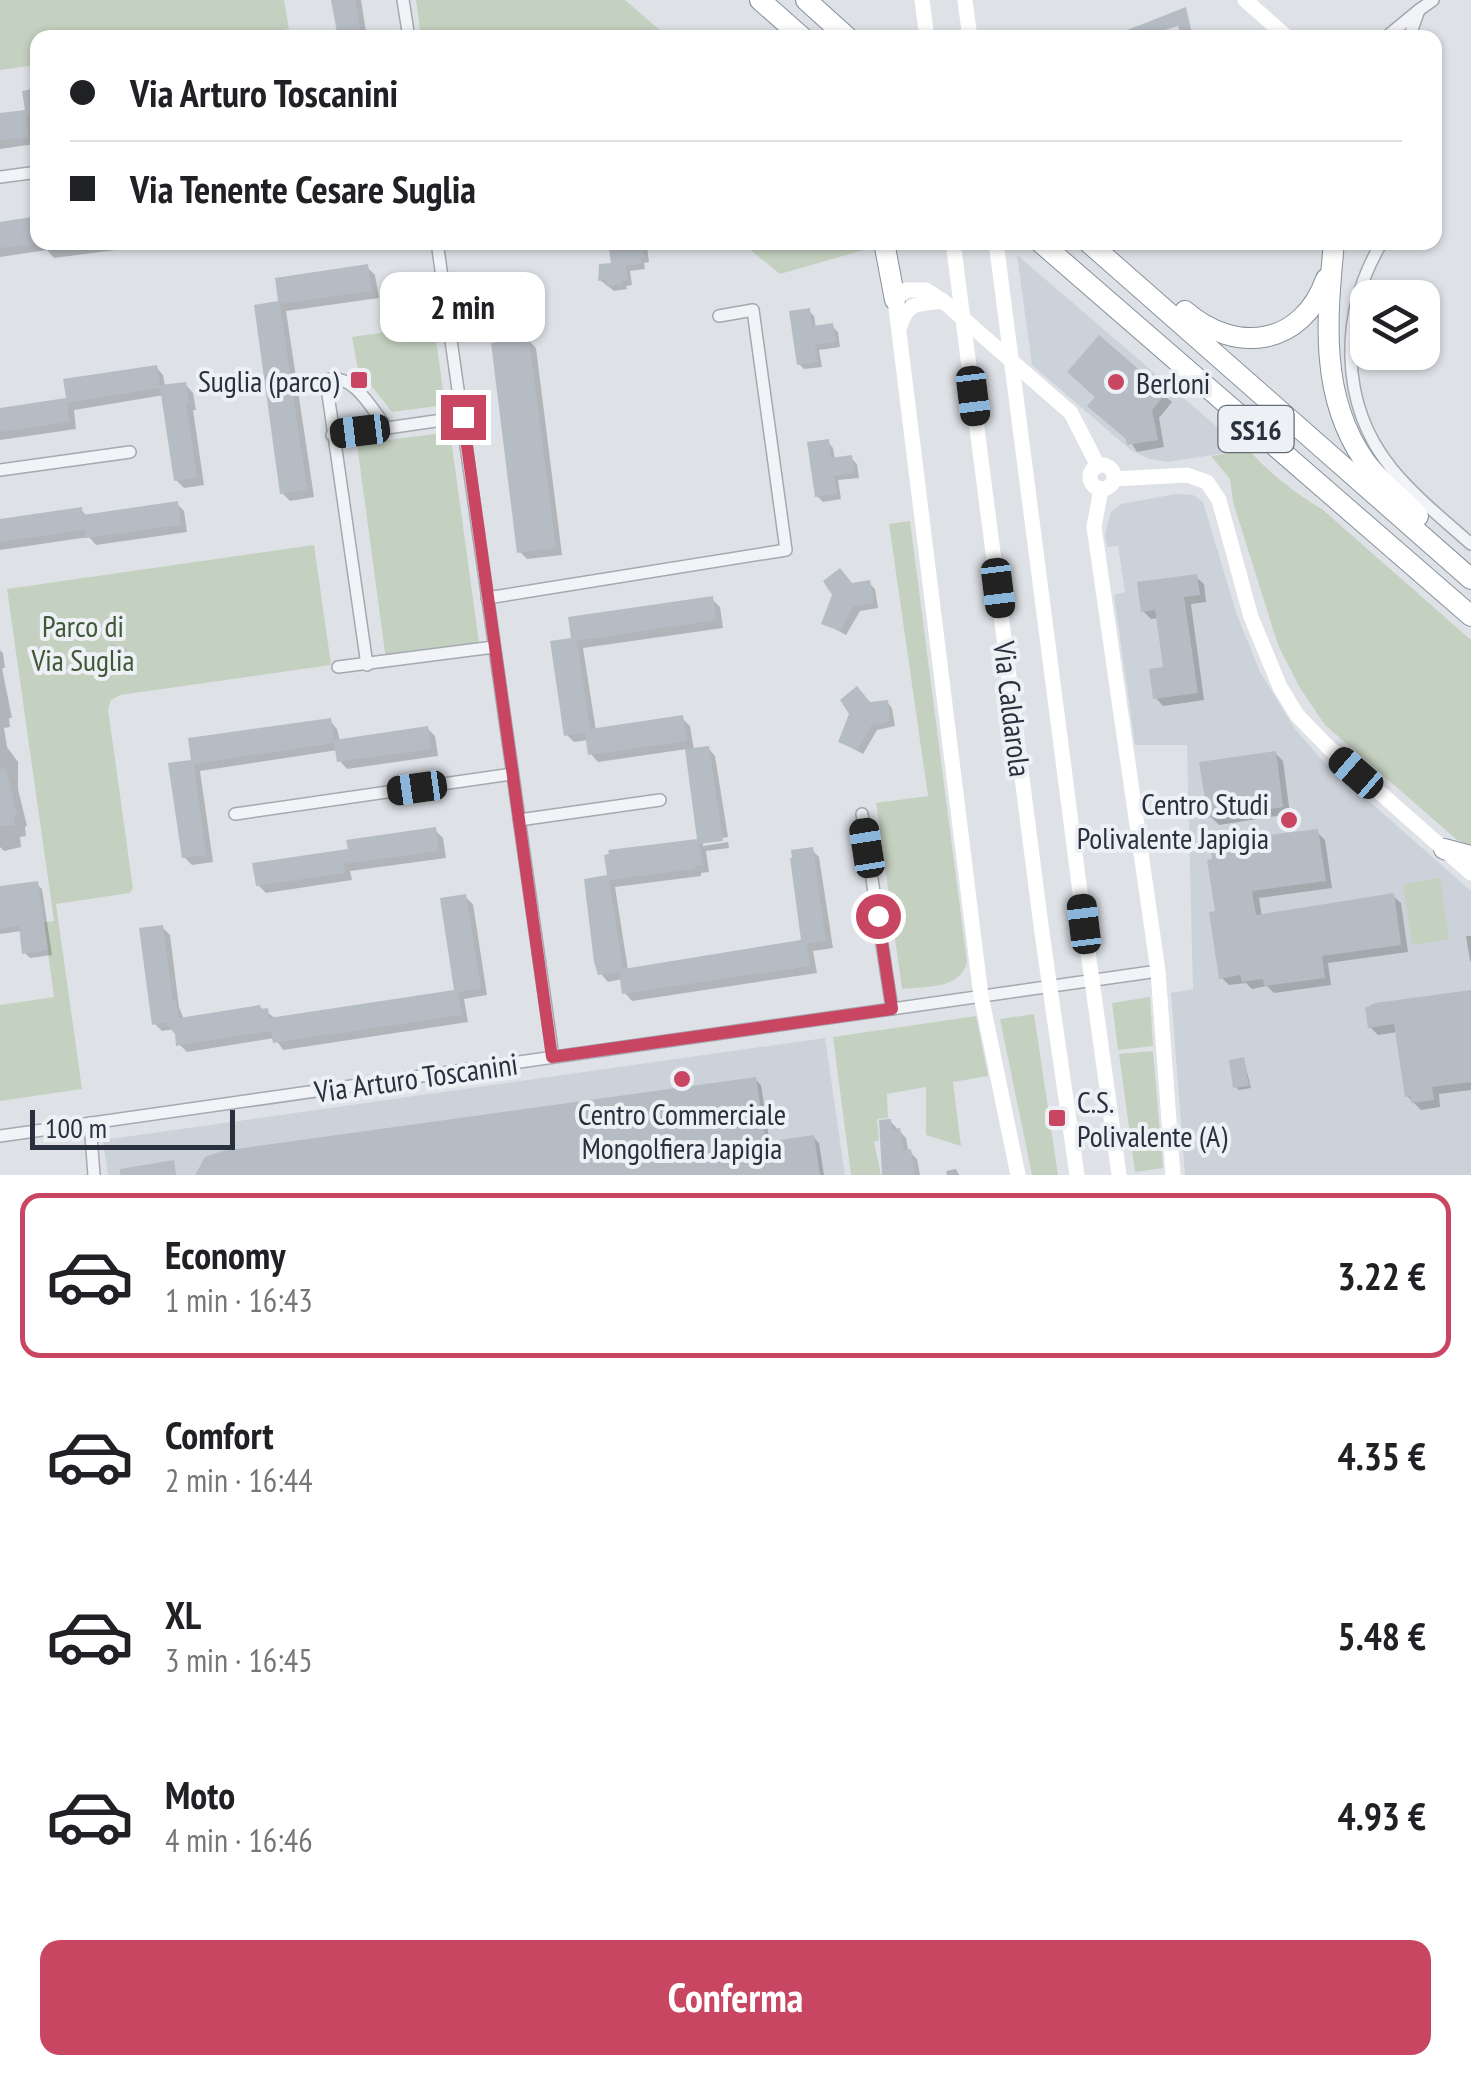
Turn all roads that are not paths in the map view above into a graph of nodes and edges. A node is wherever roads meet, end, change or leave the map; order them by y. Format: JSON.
{"nodes":[{"id":1,"x":403,"y":0,"type":"edge"},
{"id":2,"x":806,"y":0,"type":"edge"},
{"id":3,"x":966,"y":0,"type":"edge"},
{"id":4,"x":1245,"y":0,"type":"edge"},
{"id":5,"x":1432,"y":0,"type":"edge"},
{"id":6,"x":922,"y":2,"type":"edge"},
{"id":7,"x":766,"y":6,"type":"edge"},
{"id":8,"x":1420,"y":10,"type":"junction"},
{"id":9,"x":407,"y":30,"type":"edge"},
{"id":10,"x":785,"y":30,"type":"edge"},
{"id":11,"x":794,"y":30,"type":"edge"},
{"id":12,"x":839,"y":30,"type":"edge"},
{"id":13,"x":926,"y":30,"type":"edge"},
{"id":14,"x":969,"y":30,"type":"edge"},
{"id":15,"x":1280,"y":30,"type":"edge"},
{"id":16,"x":1395,"y":30,"type":"edge"},
{"id":17,"x":1412,"y":30,"type":"edge"},
{"id":18,"x":30,"y":173,"type":"edge"},
{"id":19,"x":0,"y":177,"type":"edge"},
{"id":20,"x":439,"y":250,"type":"edge"},
{"id":21,"x":886,"y":250,"type":"edge"},
{"id":22,"x":954,"y":250,"type":"edge"},
{"id":23,"x":997,"y":250,"type":"edge"},
{"id":24,"x":1049,"y":250,"type":"edge"},
{"id":25,"x":1097,"y":250,"type":"edge"},
{"id":26,"x":1377,"y":250,"type":"edge"},
{"id":27,"x":1333,"y":253,"type":"edge"},
{"id":28,"x":1108,"y":260,"type":"junction"},
{"id":29,"x":895,"y":300,"type":"junction"},
{"id":30,"x":943,"y":301,"type":"junction"},
{"id":31,"x":720,"y":316,"type":"dead end"},
{"id":32,"x":898,"y":330,"type":"junction"},
{"id":33,"x":463,"y":417,"type":"junction"},
{"id":34,"x":387,"y":428,"type":"junction"},
{"id":35,"x":332,"y":434,"type":"junction"},
{"id":36,"x":130,"y":452,"type":"dead end"},
{"id":37,"x":1098,"y":466,"type":"junction"},
{"id":38,"x":0,"y":470,"type":"edge"},
{"id":39,"x":1114,"y":478,"type":"junction"},
{"id":40,"x":1101,"y":490,"type":"junction"},
{"id":41,"x":1471,"y":544,"type":"edge"},
{"id":42,"x":1467,"y":576,"type":"edge"},
{"id":43,"x":1445,"y":594,"type":"junction"},
{"id":44,"x":487,"y":598,"type":"junction"},
{"id":45,"x":1471,"y":616,"type":"edge"},
{"id":46,"x":1471,"y":624,"type":"edge"},
{"id":47,"x":494,"y":648,"type":"junction"},
{"id":48,"x":366,"y":664,"type":"junction"},
{"id":49,"x":338,"y":668,"type":"dead end"},
{"id":50,"x":512,"y":774,"type":"junction"},
{"id":51,"x":660,"y":800,"type":"dead end"},
{"id":52,"x":235,"y":814,"type":"dead end"},
{"id":53,"x":862,"y":814,"type":"dead end"},
{"id":54,"x":519,"y":820,"type":"junction"},
{"id":55,"x":1444,"y":849,"type":"junction"},
{"id":56,"x":1471,"y":856,"type":"edge"},
{"id":57,"x":1471,"y":873,"type":"edge"},
{"id":58,"x":1158,"y":971,"type":"junction"},
{"id":59,"x":1092,"y":980,"type":"junction"},
{"id":60,"x":1049,"y":985,"type":"junction"},
{"id":61,"x":981,"y":996,"type":"junction"},
{"id":62,"x":892,"y":1009,"type":"junction"},
{"id":63,"x":552,"y":1057,"type":"junction"},
{"id":64,"x":90,"y":1123,"type":"junction"},
{"id":65,"x":0,"y":1136,"type":"edge"},
{"id":66,"x":94,"y":1175,"type":"edge"},
{"id":67,"x":1018,"y":1175,"type":"edge"},
{"id":68,"x":1078,"y":1175,"type":"edge"},
{"id":69,"x":1119,"y":1175,"type":"edge"},
{"id":70,"x":1173,"y":1175,"type":"edge"}],
"edges":[{"from":1,"to":9,"type":"street"},
{"from":2,"to":12,"type":"highway"},
{"from":3,"to":14,"type":"street"},
{"from":4,"to":15,"type":"street"},
{"from":5,"to":8,"type":"street"},
{"from":6,"to":13,"type":"street"},
{"from":7,"to":10,"type":"highway"},
{"from":7,"to":11,"type":"highway"},
{"from":8,"to":16,"type":"street"},
{"from":8,"to":17,"type":"street"},
{"from":18,"to":19,"type":"street"},
{"from":20,"to":33,"type":"street"},
{"from":21,"to":29,"type":"highway"},
{"from":22,"to":60,"type":"street","name":"Via Caldarola","bridge":true},
{"from":23,"to":59,"type":"street","name":"Via Caldarola","bridge":true},
{"from":24,"to":43,"type":"highway","number":"SS16"},
{"from":25,"to":28,"type":"highway","number":"SS16"},
{"from":26,"to":41,"type":"street"},
{"from":27,"to":28,"type":"highway"},
{"from":27,"to":42,"type":"highway"},
{"from":28,"to":42,"type":"highway","number":"SS16"},
{"from":29,"to":30,"type":"street"},
{"from":29,"to":32,"type":"street"},
{"from":30,"to":32,"type":"street"},
{"from":30,"to":37,"type":"street"},
{"from":31,"to":44,"type":"street"},
{"from":32,"to":61,"type":"street"},
{"from":33,"to":34,"type":"street"},
{"from":33,"to":44,"type":"street"},
{"from":34,"to":35,"type":"street"},
{"from":34,"to":35,"type":"street"},
{"from":35,"to":48,"type":"street"},
{"from":36,"to":38,"type":"street"},
{"from":37,"to":39,"type":"street"},
{"from":37,"to":40,"type":"street"},
{"from":39,"to":40,"type":"street"},
{"from":39,"to":55,"type":"street"},
{"from":40,"to":58,"type":"street"},
{"from":43,"to":45,"type":"highway","number":"SS16"},
{"from":43,"to":46,"type":"highway"},
{"from":44,"to":47,"type":"street"},
{"from":47,"to":48,"type":"street"},
{"from":47,"to":50,"type":"street"},
{"from":48,"to":49,"type":"street"},
{"from":50,"to":52,"type":"street"},
{"from":50,"to":54,"type":"street"},
{"from":51,"to":54,"type":"street"},
{"from":53,"to":62,"type":"street"},
{"from":54,"to":63,"type":"street"},
{"from":55,"to":56,"type":"highway"},
{"from":55,"to":57,"type":"street"},
{"from":58,"to":59,"type":"street","name":"Via Arturo Toscanini"},
{"from":58,"to":70,"type":"street"},
{"from":59,"to":60,"type":"street","name":"Via Arturo Toscanini"},
{"from":59,"to":69,"type":"street","name":"Via Caldarola"},
{"from":60,"to":61,"type":"street","name":"Via Arturo Toscanini"},
{"from":60,"to":68,"type":"street","name":"Via Caldarola"},
{"from":61,"to":62,"type":"street","name":"Via Arturo Toscanini"},
{"from":61,"to":67,"type":"street"},
{"from":62,"to":63,"type":"street","name":"Via Arturo Toscanini"},
{"from":63,"to":64,"type":"street","name":"Via Arturo Toscanini"},
{"from":64,"to":65,"type":"street","name":"Via Arturo Toscanini"},
{"from":64,"to":66,"type":"street"}]}
